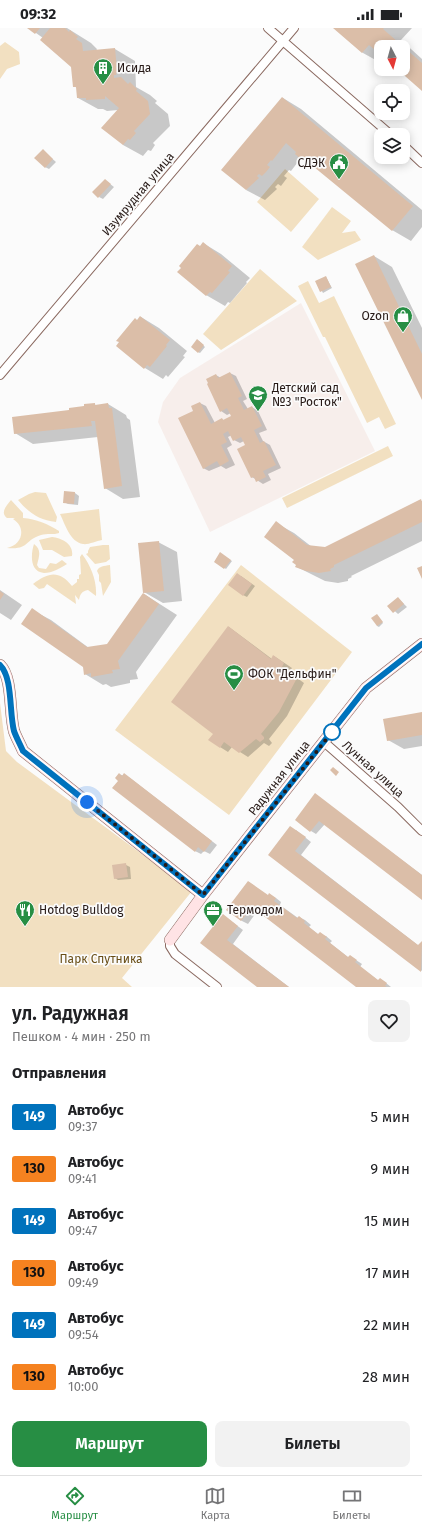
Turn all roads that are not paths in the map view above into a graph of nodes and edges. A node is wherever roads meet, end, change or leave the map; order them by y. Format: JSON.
{"nodes":[{"id":1,"x":268,"y":28,"type":"edge"},
{"id":2,"x":294,"y":28,"type":"edge"},
{"id":3,"x":282,"y":41,"type":"junction"},
{"id":4,"x":383,"y":128,"type":"edge"},
{"id":5,"x":410,"y":152,"type":"edge"},
{"id":6,"x":422,"y":163,"type":"edge"},
{"id":7,"x":0,"y":375,"type":"edge"},
{"id":8,"x":422,"y":644,"type":"edge"},
{"id":9,"x":0,"y":665,"type":"edge"},
{"id":10,"x":324,"y":742,"type":"junction"},
{"id":11,"x":422,"y":831,"type":"edge"},
{"id":12,"x":203,"y":895,"type":"junction"},
{"id":13,"x":170,"y":940,"type":"joint"},
{"id":14,"x":217,"y":987,"type":"edge"}],
"edges":[{"from":1,"to":3,"type":"street"},
{"from":2,"to":3,"type":"street","name":"Изумрудная улица"},
{"from":3,"to":4,"type":"street"},
{"from":3,"to":7,"type":"street","name":"Изумрудная улица"},
{"from":5,"to":6,"type":"street"},
{"from":8,"to":10,"type":"main road","name":"Радужная улица"},
{"from":9,"to":12,"type":"main road"},
{"from":10,"to":11,"type":"street","name":"Лунная улица"},
{"from":10,"to":12,"type":"main road","name":"Радужная улица"},
{"from":12,"to":13,"type":"main road","name":"Радужная улица"},
{"from":13,"to":14,"type":"street"}]}
